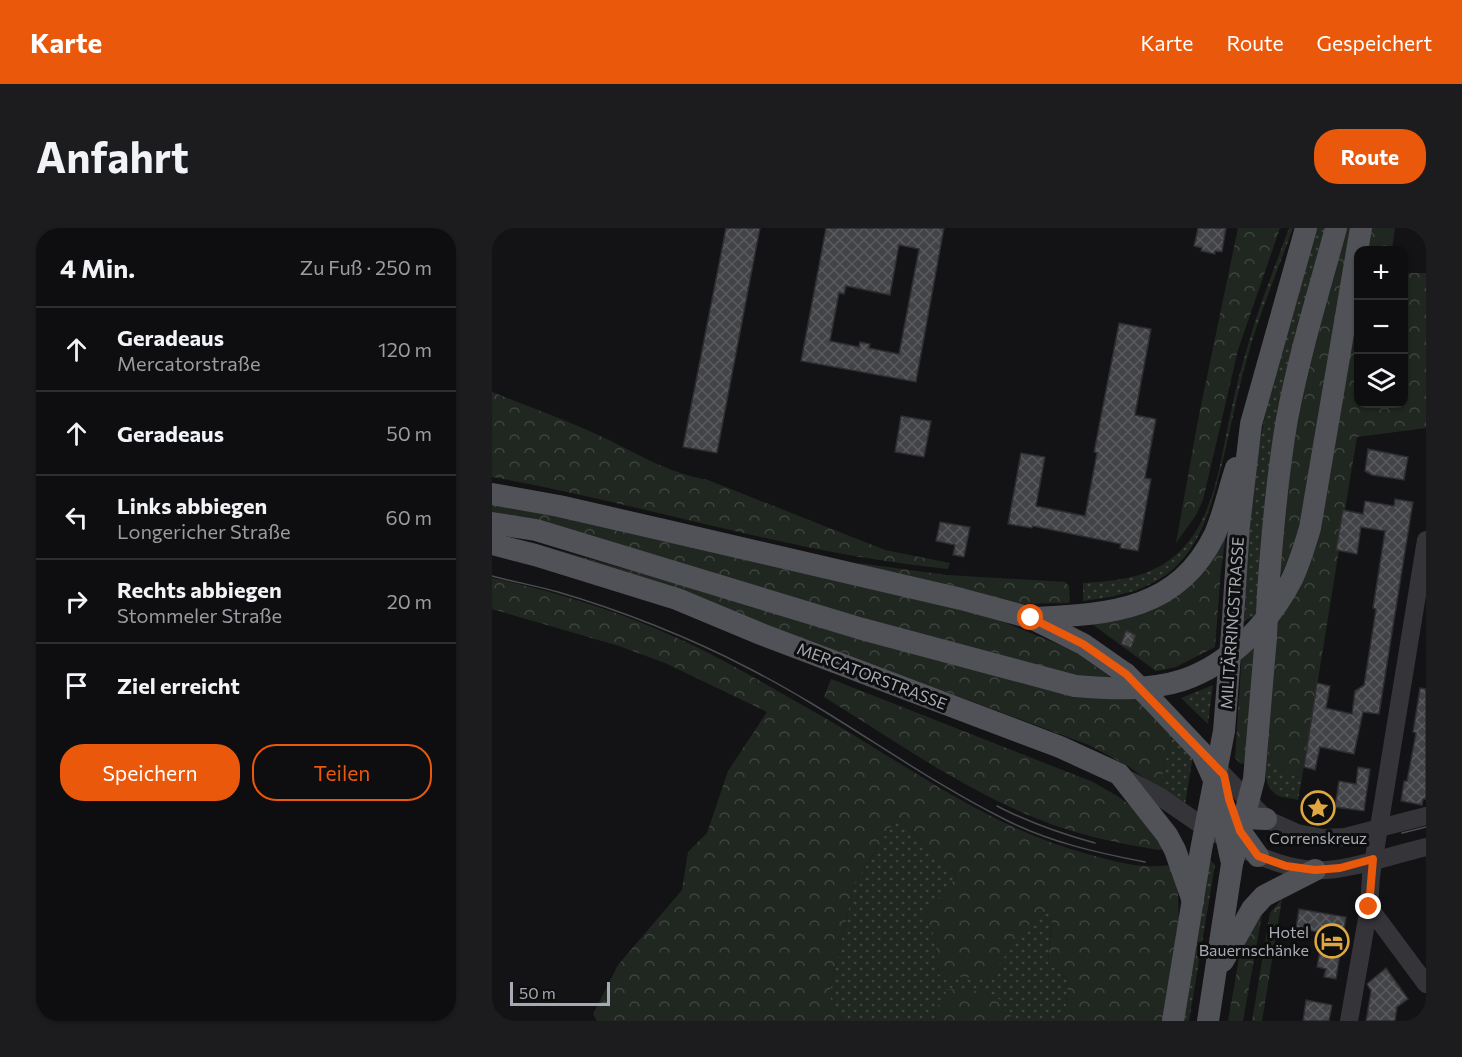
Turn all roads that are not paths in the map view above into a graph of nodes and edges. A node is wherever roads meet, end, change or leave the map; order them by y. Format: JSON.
{"nodes":[{"id":1,"x":1306,"y":228,"type":"edge"},
{"id":2,"x":1336,"y":228,"type":"edge"},
{"id":3,"x":1361,"y":228,"type":"edge"},
{"id":4,"x":1251,"y":424,"type":"junction"},
{"id":5,"x":492,"y":494,"type":"edge"},
{"id":6,"x":492,"y":523,"type":"edge"},
{"id":7,"x":1426,"y":540,"type":"edge"},
{"id":8,"x":492,"y":544,"type":"edge"},
{"id":9,"x":1031,"y":618,"type":"junction"},
{"id":10,"x":1216,"y":765,"type":"junction"},
{"id":11,"x":1119,"y":774,"type":"junction"},
{"id":12,"x":1426,"y":816,"type":"edge"},
{"id":13,"x":1378,"y":828,"type":"junction"},
{"id":14,"x":1231,"y":831,"type":"junction"},
{"id":15,"x":1426,"y":847,"type":"edge"},
{"id":16,"x":1258,"y":856,"type":"joint"},
{"id":17,"x":1373,"y":859,"type":"junction"},
{"id":18,"x":1315,"y":870,"type":"junction"},
{"id":19,"x":1193,"y":901,"type":"junction"},
{"id":20,"x":1369,"y":907,"type":"junction"},
{"id":21,"x":1401,"y":947,"type":"junction"},
{"id":22,"x":1360,"y":954,"type":"junction"},
{"id":23,"x":1215,"y":975,"type":"junction"},
{"id":24,"x":1426,"y":984,"type":"edge"},
{"id":25,"x":1173,"y":1021,"type":"edge"},
{"id":26,"x":1208,"y":1021,"type":"edge"},
{"id":27,"x":1349,"y":1021,"type":"edge"}],
"edges":[{"from":1,"to":4,"type":"main road","name":"MILITÄRRINGSTRASSE"},
{"from":2,"to":14,"type":"main road","name":"MILITÄRRINGSTRASSE","bridge":true},
{"from":3,"to":6,"type":"main road"},
{"from":4,"to":9,"type":"main road"},
{"from":4,"to":10,"type":"main road","name":"MILITÄRRINGSTRASSE","bridge":true},
{"from":5,"to":9,"type":"main road"},
{"from":7,"to":13,"type":"street"},
{"from":8,"to":11,"type":"main road","name":"MERCATORSTRASSE"},
{"from":9,"to":10,"type":"main road","bridge":true},
{"from":10,"to":14,"type":"main road","name":"MILITÄRRINGSTRASSE"},
{"from":10,"to":14,"type":"main road"},
{"from":11,"to":14,"type":"street","name":"MERCATORSTRASSE"},
{"from":11,"to":19,"type":"main road"},
{"from":12,"to":13,"type":"street","name":"MERCATORSTRASSE"},
{"from":13,"to":14,"type":"street","name":"MERCATORSTRASSE"},
{"from":13,"to":17,"type":"street"},
{"from":14,"to":16,"type":"main road"},
{"from":14,"to":19,"type":"main road","name":"MILITÄRRINGSTRASSE"},
{"from":14,"to":23,"type":"main road","name":"MILITÄRRINGSTRASSE"},
{"from":15,"to":17,"type":"street"},
{"from":16,"to":18,"type":"street"},
{"from":17,"to":18,"type":"street"},
{"from":17,"to":20,"type":"street"},
{"from":18,"to":23,"type":"main road"},
{"from":19,"to":25,"type":"main road","name":"MILITÄRRINGSTRASSE"},
{"from":20,"to":21,"type":"street"},
{"from":20,"to":22,"type":"street"},
{"from":21,"to":22,"type":"street"},
{"from":21,"to":24,"type":"street"},
{"from":22,"to":27,"type":"street"},
{"from":23,"to":26,"type":"main road","name":"MILITÄRRINGSTRASSE"}]}
